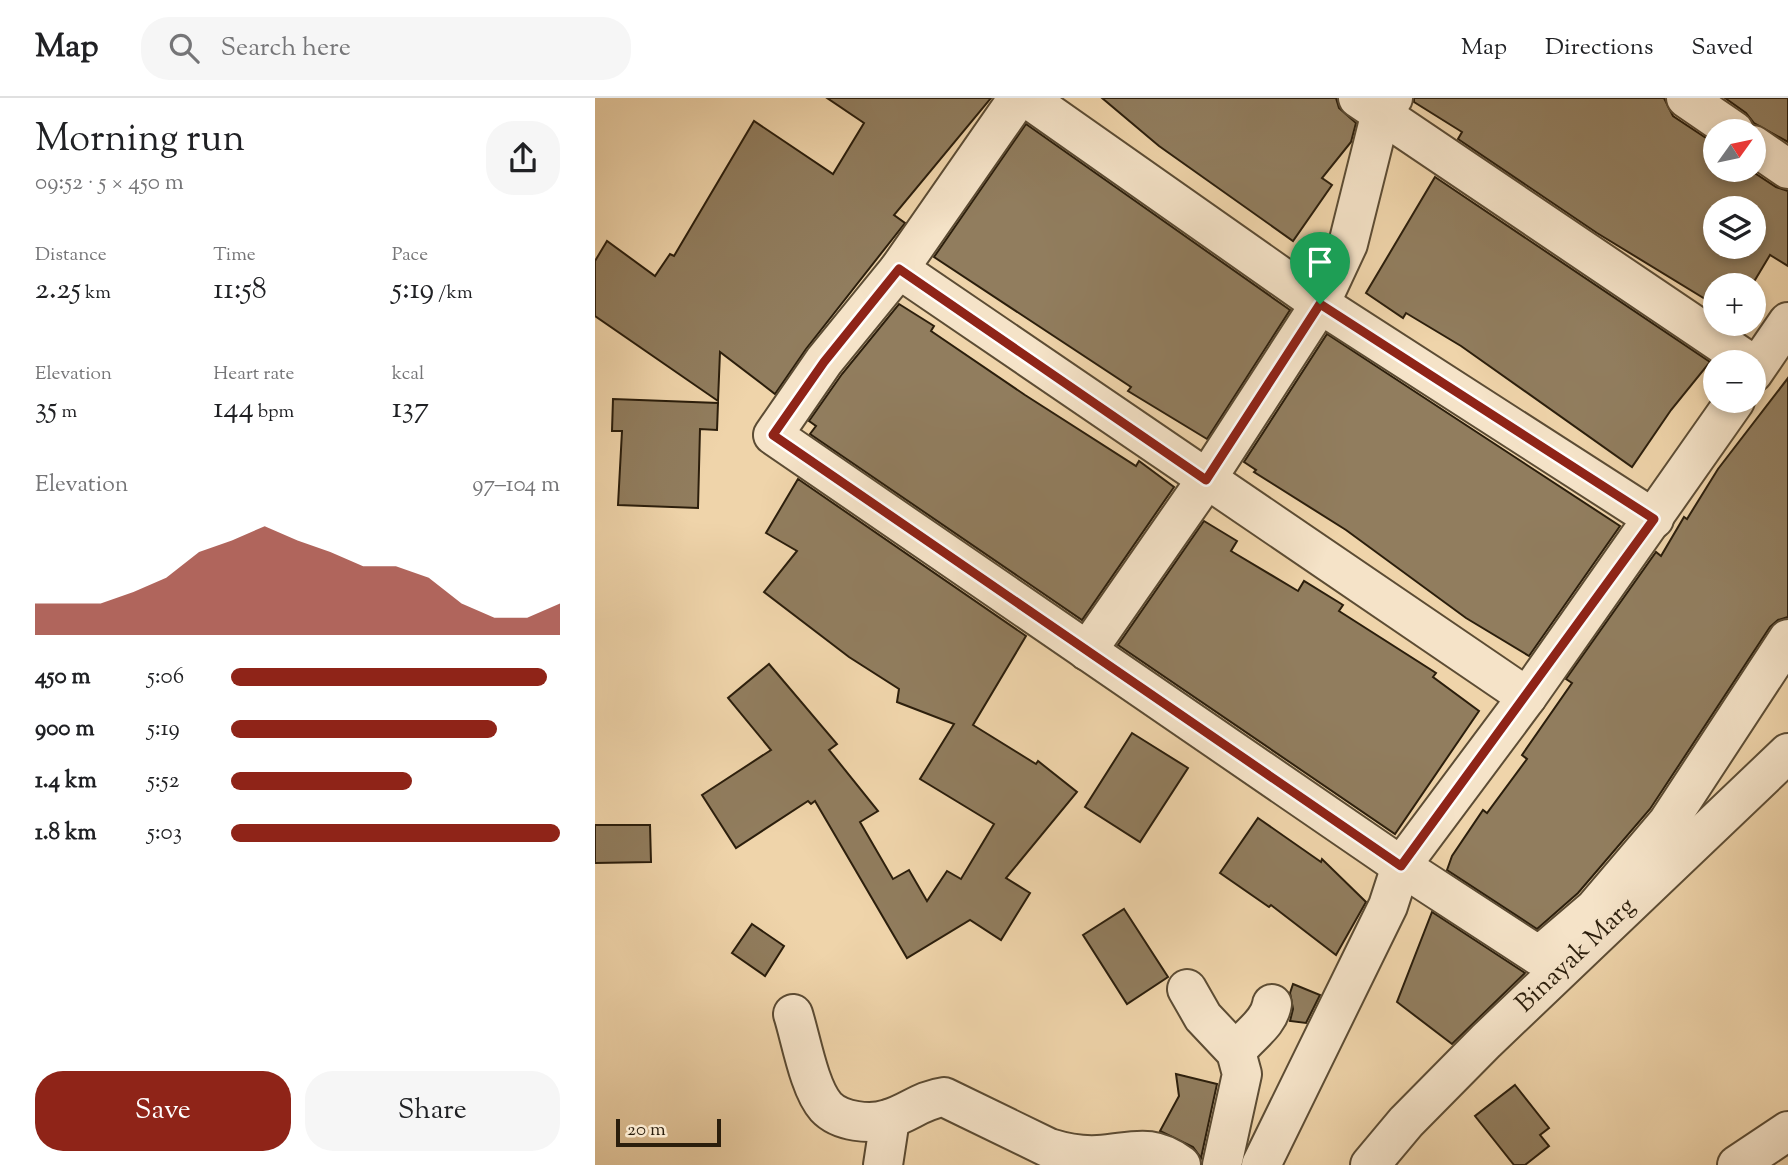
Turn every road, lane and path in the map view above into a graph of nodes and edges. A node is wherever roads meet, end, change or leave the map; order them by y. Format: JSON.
{"nodes":[{"id":1,"x":1018,"y":98,"type":"edge"},
{"id":2,"x":1027,"y":98,"type":"edge"},
{"id":3,"x":1686,"y":98,"type":"edge"},
{"id":4,"x":1377,"y":104,"type":"edge"},
{"id":5,"x":1717,"y":119,"type":"edge"},
{"id":6,"x":1766,"y":154,"type":"edge"},
{"id":7,"x":1788,"y":169,"type":"edge"},
{"id":8,"x":899,"y":269,"type":"junction"},
{"id":9,"x":1320,"y":304,"type":"junction"},
{"id":10,"x":1788,"y":322,"type":"edge"},
{"id":11,"x":1729,"y":350,"type":"edge"},
{"id":12,"x":1766,"y":350,"type":"edge"},
{"id":13,"x":1727,"y":413,"type":"edge"},
{"id":14,"x":1206,"y":480,"type":"junction"},
{"id":15,"x":1654,"y":519,"type":"junction"},
{"id":16,"x":1788,"y":639,"type":"edge"},
{"id":17,"x":1087,"y":651,"type":"junction"},
{"id":18,"x":1527,"y":697,"type":"junction"},
{"id":19,"x":1788,"y":753,"type":"edge"},
{"id":20,"x":1401,"y":866,"type":"junction"},
{"id":21,"x":1187,"y":989,"type":"dead end"},
{"id":22,"x":1272,"y":1004,"type":"dead end"},
{"id":23,"x":793,"y":1014,"type":"dead end"},
{"id":24,"x":1236,"y":1052,"type":"junction"},
{"id":25,"x":890,"y":1119,"type":"junction"},
{"id":26,"x":1788,"y":1130,"type":"edge"},
{"id":27,"x":883,"y":1165,"type":"edge"},
{"id":28,"x":1181,"y":1165,"type":"edge"},
{"id":29,"x":1222,"y":1165,"type":"edge"},
{"id":30,"x":1261,"y":1165,"type":"edge"},
{"id":31,"x":1370,"y":1165,"type":"edge"},
{"id":32,"x":1737,"y":1165,"type":"edge"}],
"edges":[{"from":1,"to":8,"type":"street"},
{"from":2,"to":9,"type":"street"},
{"from":3,"to":5,"type":"street"},
{"from":4,"to":9,"type":"street"},
{"from":4,"to":11,"type":"street"},
{"from":6,"to":7,"type":"street"},
{"from":8,"to":14,"type":"street"},
{"from":8,"to":17,"type":"street"},
{"from":9,"to":14,"type":"street"},
{"from":9,"to":15,"type":"street"},
{"from":10,"to":12,"type":"street"},
{"from":13,"to":15,"type":"street"},
{"from":14,"to":17,"type":"street"},
{"from":14,"to":18,"type":"street"},
{"from":15,"to":18,"type":"street"},
{"from":16,"to":20,"type":"street"},
{"from":17,"to":20,"type":"street"},
{"from":18,"to":20,"type":"street"},
{"from":19,"to":31,"type":"street","name":"Binayak Marg"},
{"from":20,"to":30,"type":"street"},
{"from":21,"to":24,"type":"street"},
{"from":22,"to":24,"type":"street"},
{"from":23,"to":25,"type":"street"},
{"from":24,"to":29,"type":"street"},
{"from":25,"to":27,"type":"street"},
{"from":25,"to":28,"type":"street"},
{"from":26,"to":32,"type":"street"}]}
